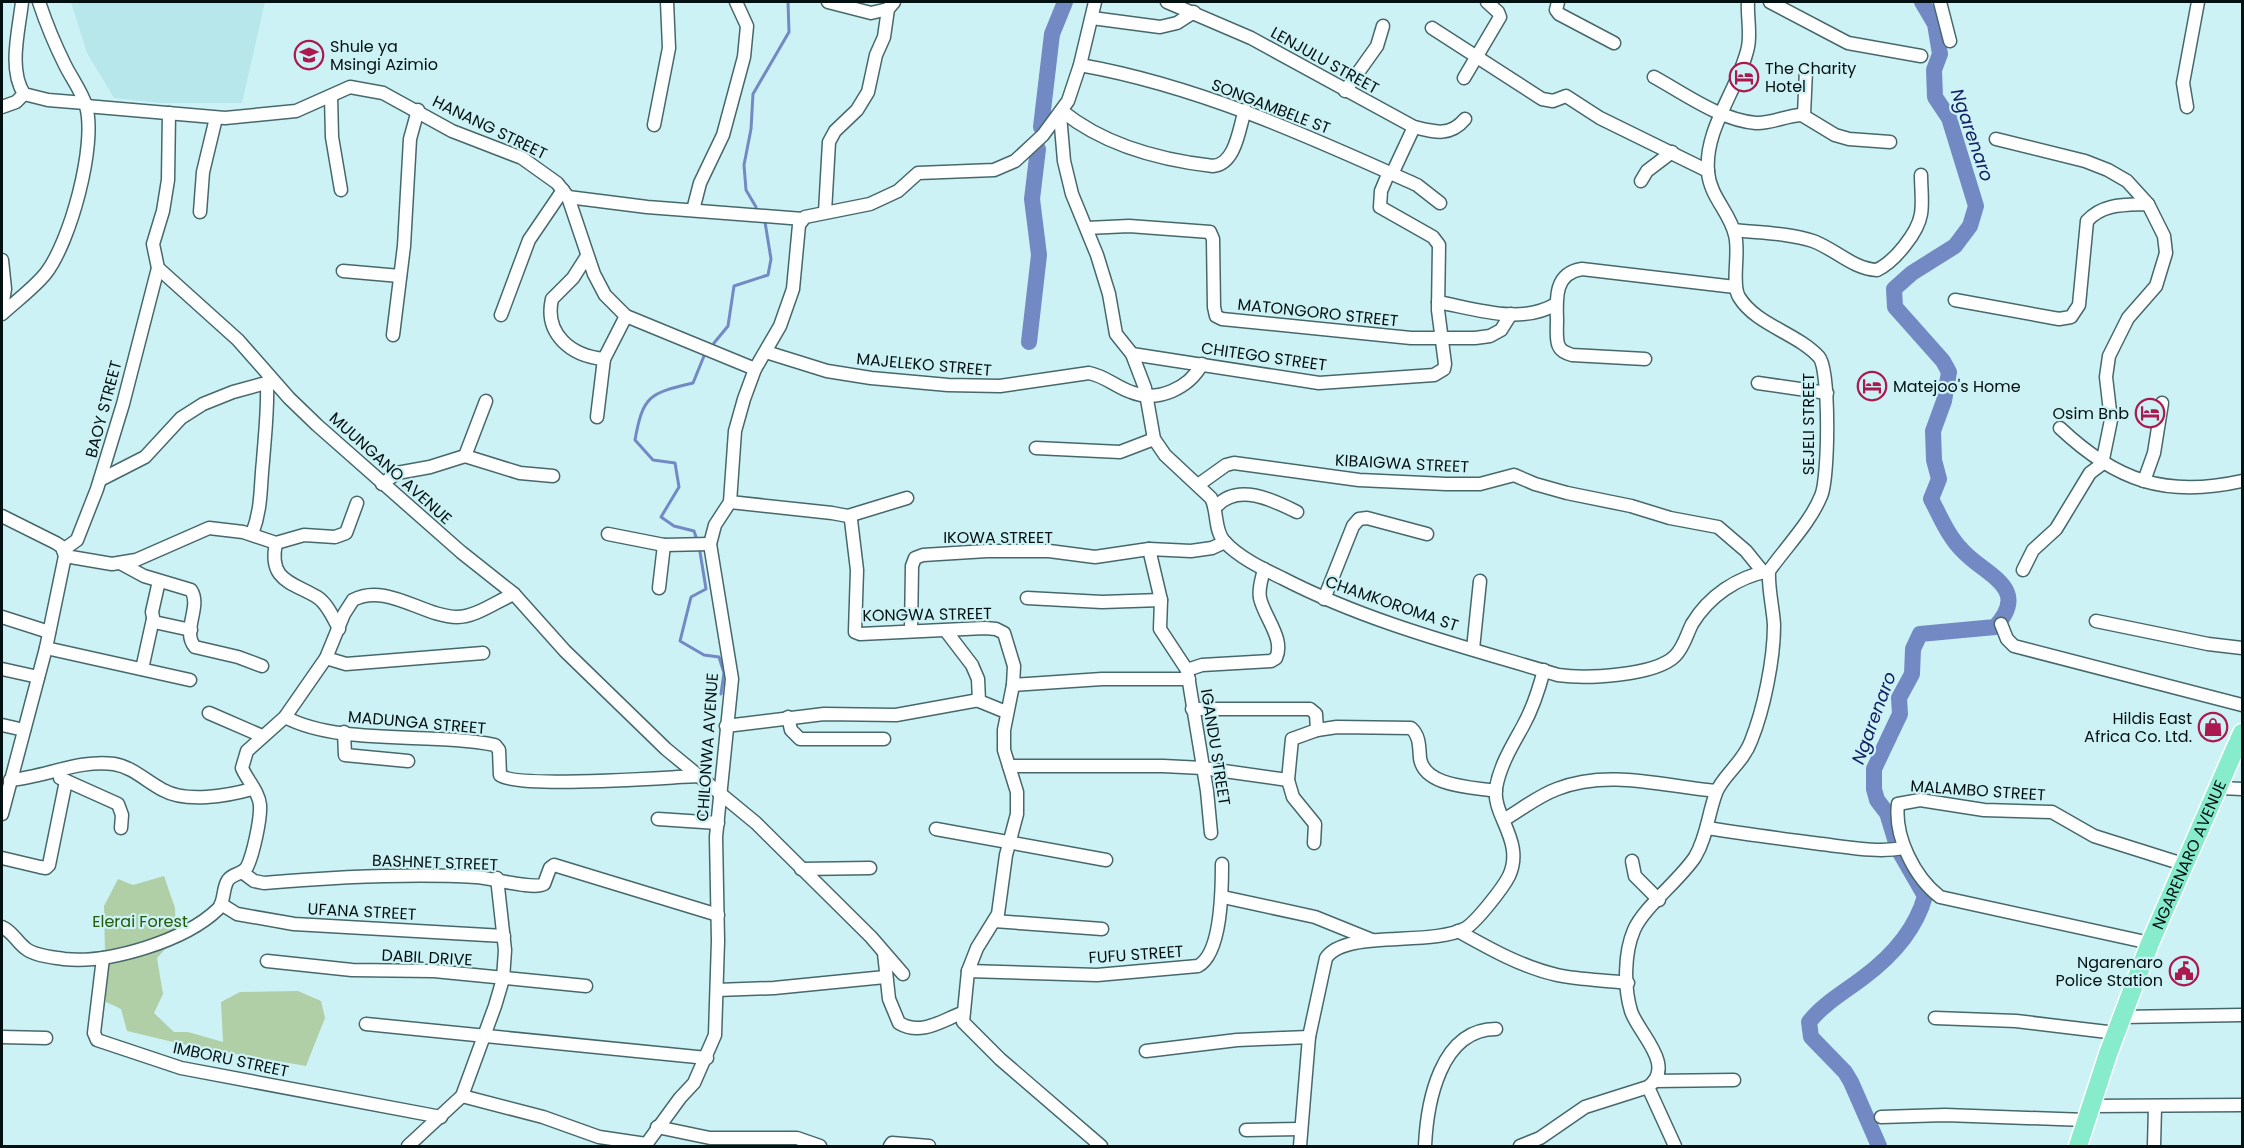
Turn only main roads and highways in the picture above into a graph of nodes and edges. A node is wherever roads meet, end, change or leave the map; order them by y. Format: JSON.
{"nodes":[{"id":1,"x":2242,"y":733,"type":"edge"},
{"id":2,"x":2078,"y":1146,"type":"edge"}],
"edges":[{"from":1,"to":2,"type":"highway","name":"NGARENARO AVENUE"}]}
